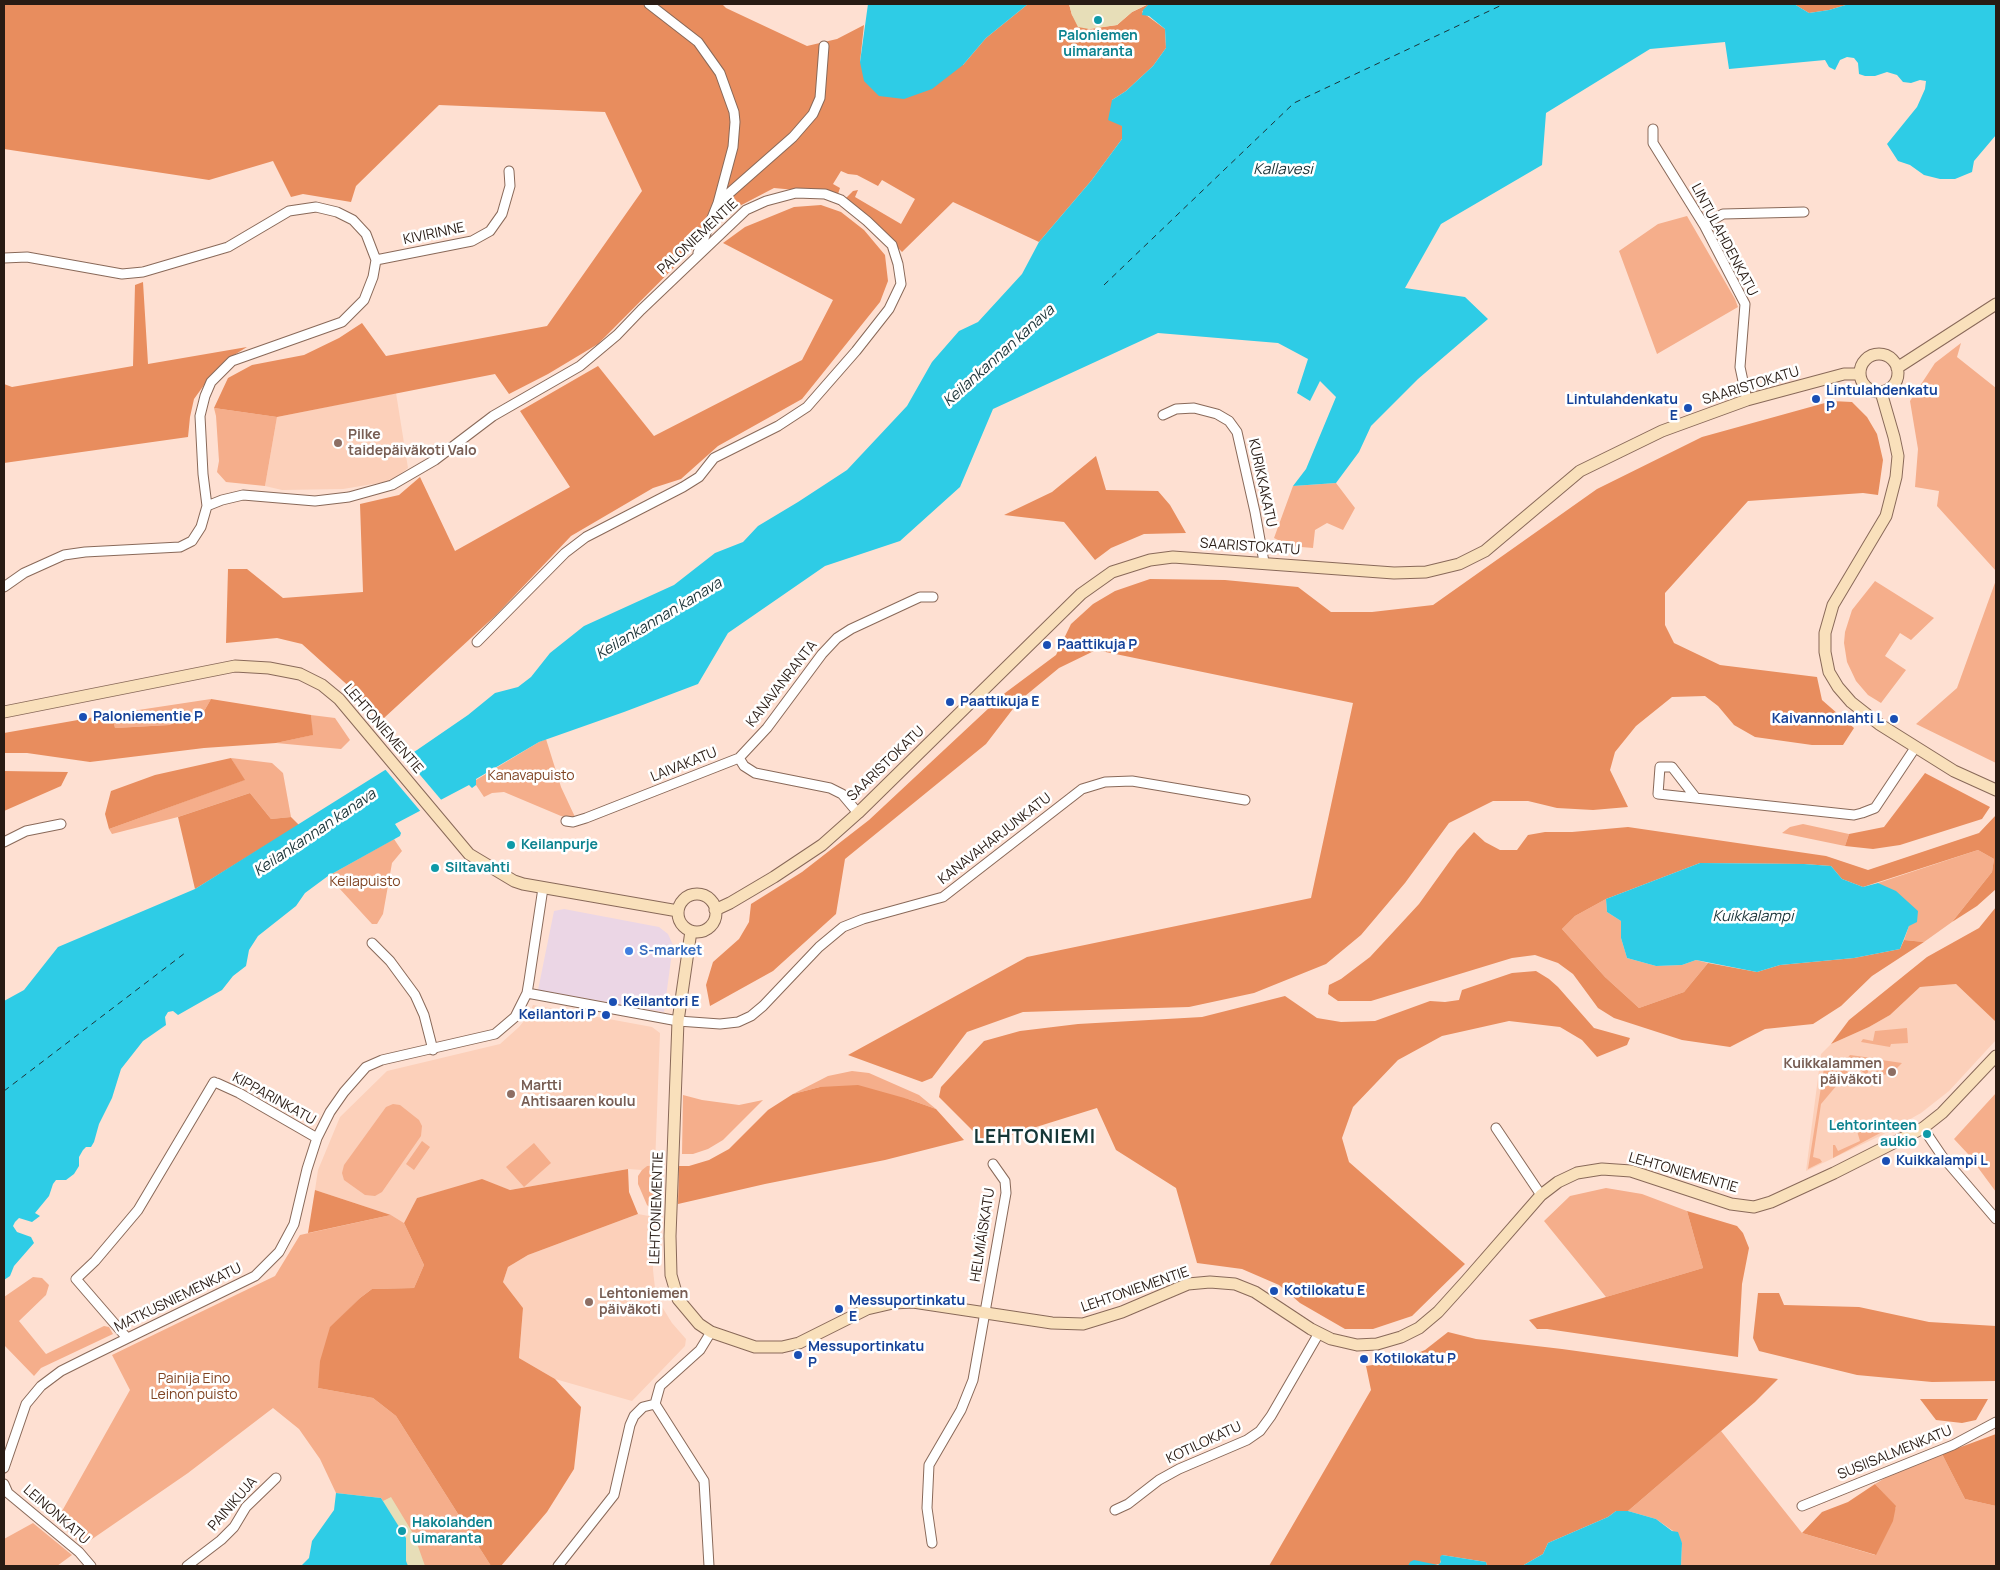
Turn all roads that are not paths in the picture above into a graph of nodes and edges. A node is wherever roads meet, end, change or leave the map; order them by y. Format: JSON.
{"nodes":[{"id":1,"x":649,"y":4,"type":"edge"},
{"id":2,"x":824,"y":46,"type":"dead end"},
{"id":3,"x":1653,"y":129,"type":"dead end"},
{"id":4,"x":509,"y":171,"type":"dead end"},
{"id":5,"x":718,"y":203,"type":"junction"},
{"id":6,"x":1804,"y":212,"type":"dead end"},
{"id":7,"x":1704,"y":225,"type":"junction"},
{"id":8,"x":697,"y":255,"type":"junction"},
{"id":9,"x":4,"y":258,"type":"edge"},
{"id":10,"x":376,"y":260,"type":"junction"},
{"id":11,"x":1996,"y":304,"type":"edge"},
{"id":12,"x":1897,"y":368,"type":"junction"},
{"id":13,"x":1860,"y":374,"type":"junction"},
{"id":14,"x":1881,"y":392,"type":"junction"},
{"id":15,"x":1747,"y":400,"type":"junction"},
{"id":16,"x":1163,"y":415,"type":"dead end"},
{"id":17,"x":207,"y":506,"type":"junction"},
{"id":18,"x":1264,"y":562,"type":"junction"},
{"id":19,"x":4,"y":587,"type":"edge"},
{"id":20,"x":932,"y":597,"type":"dead end"},
{"id":21,"x":477,"y":642,"type":"dead end"},
{"id":22,"x":4,"y":712,"type":"edge"},
{"id":23,"x":1915,"y":748,"type":"junction"},
{"id":24,"x":739,"y":758,"type":"junction"},
{"id":25,"x":1996,"y":790,"type":"edge"},
{"id":26,"x":1696,"y":798,"type":"junction"},
{"id":27,"x":1245,"y":800,"type":"dead end"},
{"id":28,"x":858,"y":813,"type":"junction"},
{"id":29,"x":566,"y":821,"type":"dead end"},
{"id":30,"x":61,"y":824,"type":"dead end"},
{"id":31,"x":4,"y":842,"type":"edge"},
{"id":32,"x":543,"y":888,"type":"junction"},
{"id":33,"x":715,"y":910,"type":"junction"},
{"id":34,"x":678,"y":911,"type":"junction"},
{"id":35,"x":690,"y":932,"type":"junction"},
{"id":36,"x":372,"y":943,"type":"dead end"},
{"id":37,"x":527,"y":993,"type":"junction"},
{"id":38,"x":678,"y":1021,"type":"junction"},
{"id":39,"x":433,"y":1050,"type":"junction"},
{"id":40,"x":1996,"y":1056,"type":"edge"},
{"id":41,"x":1496,"y":1128,"type":"dead end"},
{"id":42,"x":1923,"y":1128,"type":"junction"},
{"id":43,"x":317,"y":1138,"type":"junction"},
{"id":44,"x":993,"y":1164,"type":"dead end"},
{"id":45,"x":1541,"y":1195,"type":"junction"},
{"id":46,"x":1996,"y":1219,"type":"edge"},
{"id":47,"x":984,"y":1313,"type":"junction"},
{"id":48,"x":711,"y":1332,"type":"junction"},
{"id":49,"x":1319,"y":1333,"type":"junction"},
{"id":50,"x":127,"y":1338,"type":"junction"},
{"id":51,"x":655,"y":1404,"type":"junction"},
{"id":52,"x":1996,"y":1422,"type":"edge"},
{"id":53,"x":4,"y":1468,"type":"edge"},
{"id":54,"x":276,"y":1478,"type":"dead end"},
{"id":55,"x":4,"y":1484,"type":"edge"},
{"id":56,"x":1802,"y":1506,"type":"dead end"},
{"id":57,"x":1115,"y":1510,"type":"dead end"},
{"id":58,"x":932,"y":1543,"type":"dead end"},
{"id":59,"x":91,"y":1566,"type":"edge"},
{"id":60,"x":187,"y":1566,"type":"edge"},
{"id":61,"x":558,"y":1566,"type":"edge"},
{"id":62,"x":708,"y":1566,"type":"edge"}],
"edges":[{"from":1,"to":5,"type":"street"},
{"from":2,"to":5,"type":"street"},
{"from":3,"to":7,"type":"street","name":"LINTULAHDENKATU"},
{"from":4,"to":10,"type":"street","name":"KIVIRINNE"},
{"from":5,"to":8,"type":"street"},
{"from":6,"to":7,"type":"street"},
{"from":7,"to":15,"type":"street","name":"LINTULAHDENKATU"},
{"from":8,"to":17,"type":"street","name":"PALONIEMENTIE"},
{"from":8,"to":21,"type":"street","name":"PALONIEMENTIE"},
{"from":9,"to":10,"type":"street"},
{"from":10,"to":17,"type":"street"},
{"from":11,"to":12,"type":"main road"},
{"from":12,"to":13,"type":"main road"},
{"from":12,"to":14,"type":"main road"},
{"from":13,"to":14,"type":"main road"},
{"from":13,"to":15,"type":"main road","name":"SAARISTOKATU"},
{"from":14,"to":23,"type":"main road"},
{"from":15,"to":18,"type":"main road","name":"SAARISTOKATU"},
{"from":16,"to":18,"type":"street","name":"KURIKKAKATU"},
{"from":17,"to":19,"type":"street"},
{"from":18,"to":28,"type":"main road","name":"SAARISTOKATU"},
{"from":20,"to":24,"type":"street","name":"KANAVANRANTA"},
{"from":22,"to":32,"type":"main road","name":"LEHTONIEMENTIE"},
{"from":23,"to":25,"type":"main road"},
{"from":23,"to":26,"type":"street"},
{"from":24,"to":28,"type":"street","name":"LAIVAKATU"},
{"from":24,"to":29,"type":"street","name":"LAIVAKATU"},
{"from":26,"to":26,"type":"street"},
{"from":27,"to":38,"type":"street","name":"KANAVAHARJUNKATU"},
{"from":28,"to":33,"type":"main road","name":"SAARISTOKATU"},
{"from":30,"to":31,"type":"street"},
{"from":32,"to":34,"type":"main road","name":"LEHTONIEMENTIE"},
{"from":32,"to":37,"type":"street","name":"MATKUSNIEMENKATU"},
{"from":33,"to":34,"type":"main road"},
{"from":33,"to":35,"type":"main road"},
{"from":34,"to":35,"type":"main road"},
{"from":35,"to":38,"type":"main road","name":"LEHTONIEMENTIE"},
{"from":36,"to":39,"type":"street"},
{"from":37,"to":38,"type":"street","name":"KANAVAHARJUNKATU"},
{"from":37,"to":39,"type":"street","name":"MATKUSNIEMENKATU"},
{"from":38,"to":48,"type":"main road","name":"LEHTONIEMENTIE"},
{"from":39,"to":43,"type":"street","name":"MATKUSNIEMENKATU"},
{"from":40,"to":42,"type":"main road","name":"LEHTONIEMENTIE"},
{"from":41,"to":45,"type":"street"},
{"from":42,"to":45,"type":"main road","name":"LEHTONIEMENTIE"},
{"from":42,"to":46,"type":"street"},
{"from":43,"to":50,"type":"street","name":"MATKUSNIEMENKATU"},
{"from":43,"to":50,"type":"street","name":"KIPPARINKATU"},
{"from":44,"to":47,"type":"street","name":"HELMIÄISKATU"},
{"from":45,"to":49,"type":"main road","name":"LEHTONIEMENTIE"},
{"from":47,"to":48,"type":"main road","name":"LEHTONIEMENTIE"},
{"from":47,"to":49,"type":"main road","name":"LEHTONIEMENTIE"},
{"from":47,"to":58,"type":"street","name":"HELMIÄISKATU"},
{"from":48,"to":51,"type":"street"},
{"from":49,"to":57,"type":"street","name":"KOTILOKATU"},
{"from":50,"to":53,"type":"street","name":"MATKUSNIEMENKATU"},
{"from":51,"to":61,"type":"street"},
{"from":51,"to":62,"type":"street"},
{"from":52,"to":56,"type":"street","name":"SUSIISALMENKATU"},
{"from":54,"to":60,"type":"street","name":"PAINIKUJA"},
{"from":55,"to":59,"type":"street","name":"LEINONKATU"}]}
